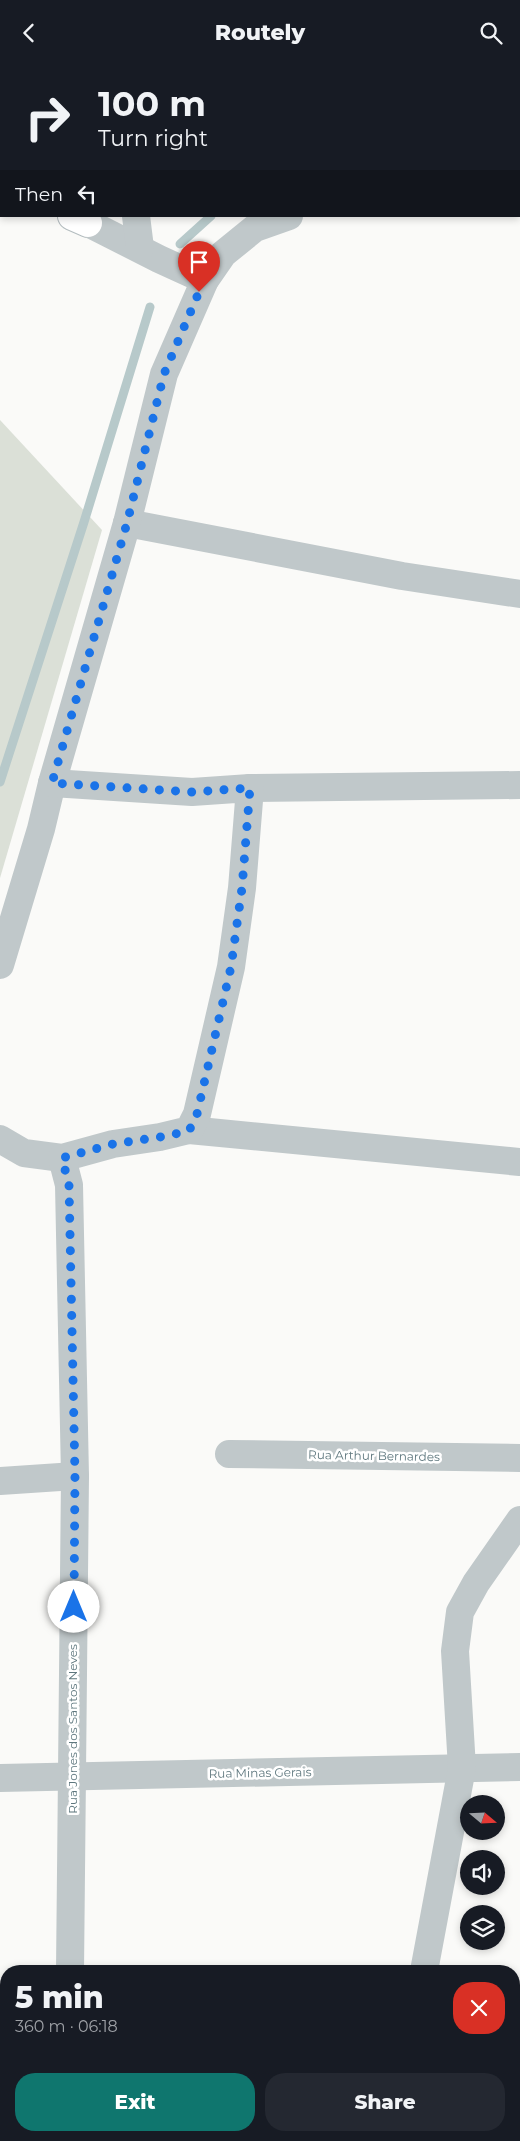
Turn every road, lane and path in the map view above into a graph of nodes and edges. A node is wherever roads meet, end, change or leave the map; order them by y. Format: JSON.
{"nodes":[{"id":1,"x":136,"y":217,"type":"edge"},
{"id":2,"x":287,"y":217,"type":"edge"},
{"id":3,"x":81,"y":218,"type":"edge"},
{"id":4,"x":140,"y":248,"type":"junction"},
{"id":5,"x":205,"y":279,"type":"junction"},
{"id":6,"x":127,"y":523,"type":"junction"},
{"id":7,"x":520,"y":594,"type":"edge"},
{"id":8,"x":52,"y":783,"type":"junction"},
{"id":9,"x":520,"y":785,"type":"edge"},
{"id":10,"x":250,"y":788,"type":"junction"},
{"id":11,"x":0,"y":965,"type":"edge"},
{"id":12,"x":189,"y":1131,"type":"junction"},
{"id":13,"x":0,"y":1139,"type":"edge"},
{"id":14,"x":62,"y":1158,"type":"junction"},
{"id":15,"x":520,"y":1161,"type":"edge"},
{"id":16,"x":229,"y":1454,"type":"dead end"},
{"id":17,"x":520,"y":1458,"type":"edge"},
{"id":18,"x":75,"y":1475,"type":"junction"},
{"id":19,"x":0,"y":1481,"type":"edge"},
{"id":20,"x":520,"y":1520,"type":"edge"},
{"id":21,"x":520,"y":1767,"type":"edge"},
{"id":22,"x":462,"y":1768,"type":"junction"},
{"id":23,"x":73,"y":1777,"type":"junction"},
{"id":24,"x":0,"y":1778,"type":"edge"},
{"id":25,"x":70,"y":1965,"type":"edge"},
{"id":26,"x":425,"y":1965,"type":"edge"}],
"edges":[{"from":1,"to":4,"type":"street"},
{"from":2,"to":5,"type":"street"},
{"from":3,"to":4,"type":"street"},
{"from":4,"to":5,"type":"street"},
{"from":5,"to":6,"type":"street"},
{"from":6,"to":7,"type":"street"},
{"from":6,"to":8,"type":"street"},
{"from":8,"to":10,"type":"street"},
{"from":8,"to":11,"type":"street"},
{"from":9,"to":10,"type":"street"},
{"from":10,"to":12,"type":"street"},
{"from":12,"to":14,"type":"street"},
{"from":12,"to":15,"type":"street"},
{"from":13,"to":14,"type":"street"},
{"from":14,"to":18,"type":"street","name":"Rua Jones dos Santos Neves"},
{"from":16,"to":17,"type":"street","name":"Rua Arthur Bernardes"},
{"from":18,"to":19,"type":"street"},
{"from":18,"to":23,"type":"street","name":"Rua Jones dos Santos Neves"},
{"from":20,"to":22,"type":"street"},
{"from":21,"to":22,"type":"street","name":"Rua Minas Gerais"},
{"from":22,"to":23,"type":"street","name":"Rua Minas Gerais"},
{"from":22,"to":26,"type":"street"},
{"from":23,"to":24,"type":"street","name":"Rua Minas Gerais"},
{"from":23,"to":25,"type":"street","name":"Rua Jones dos Santos Neves"}]}
